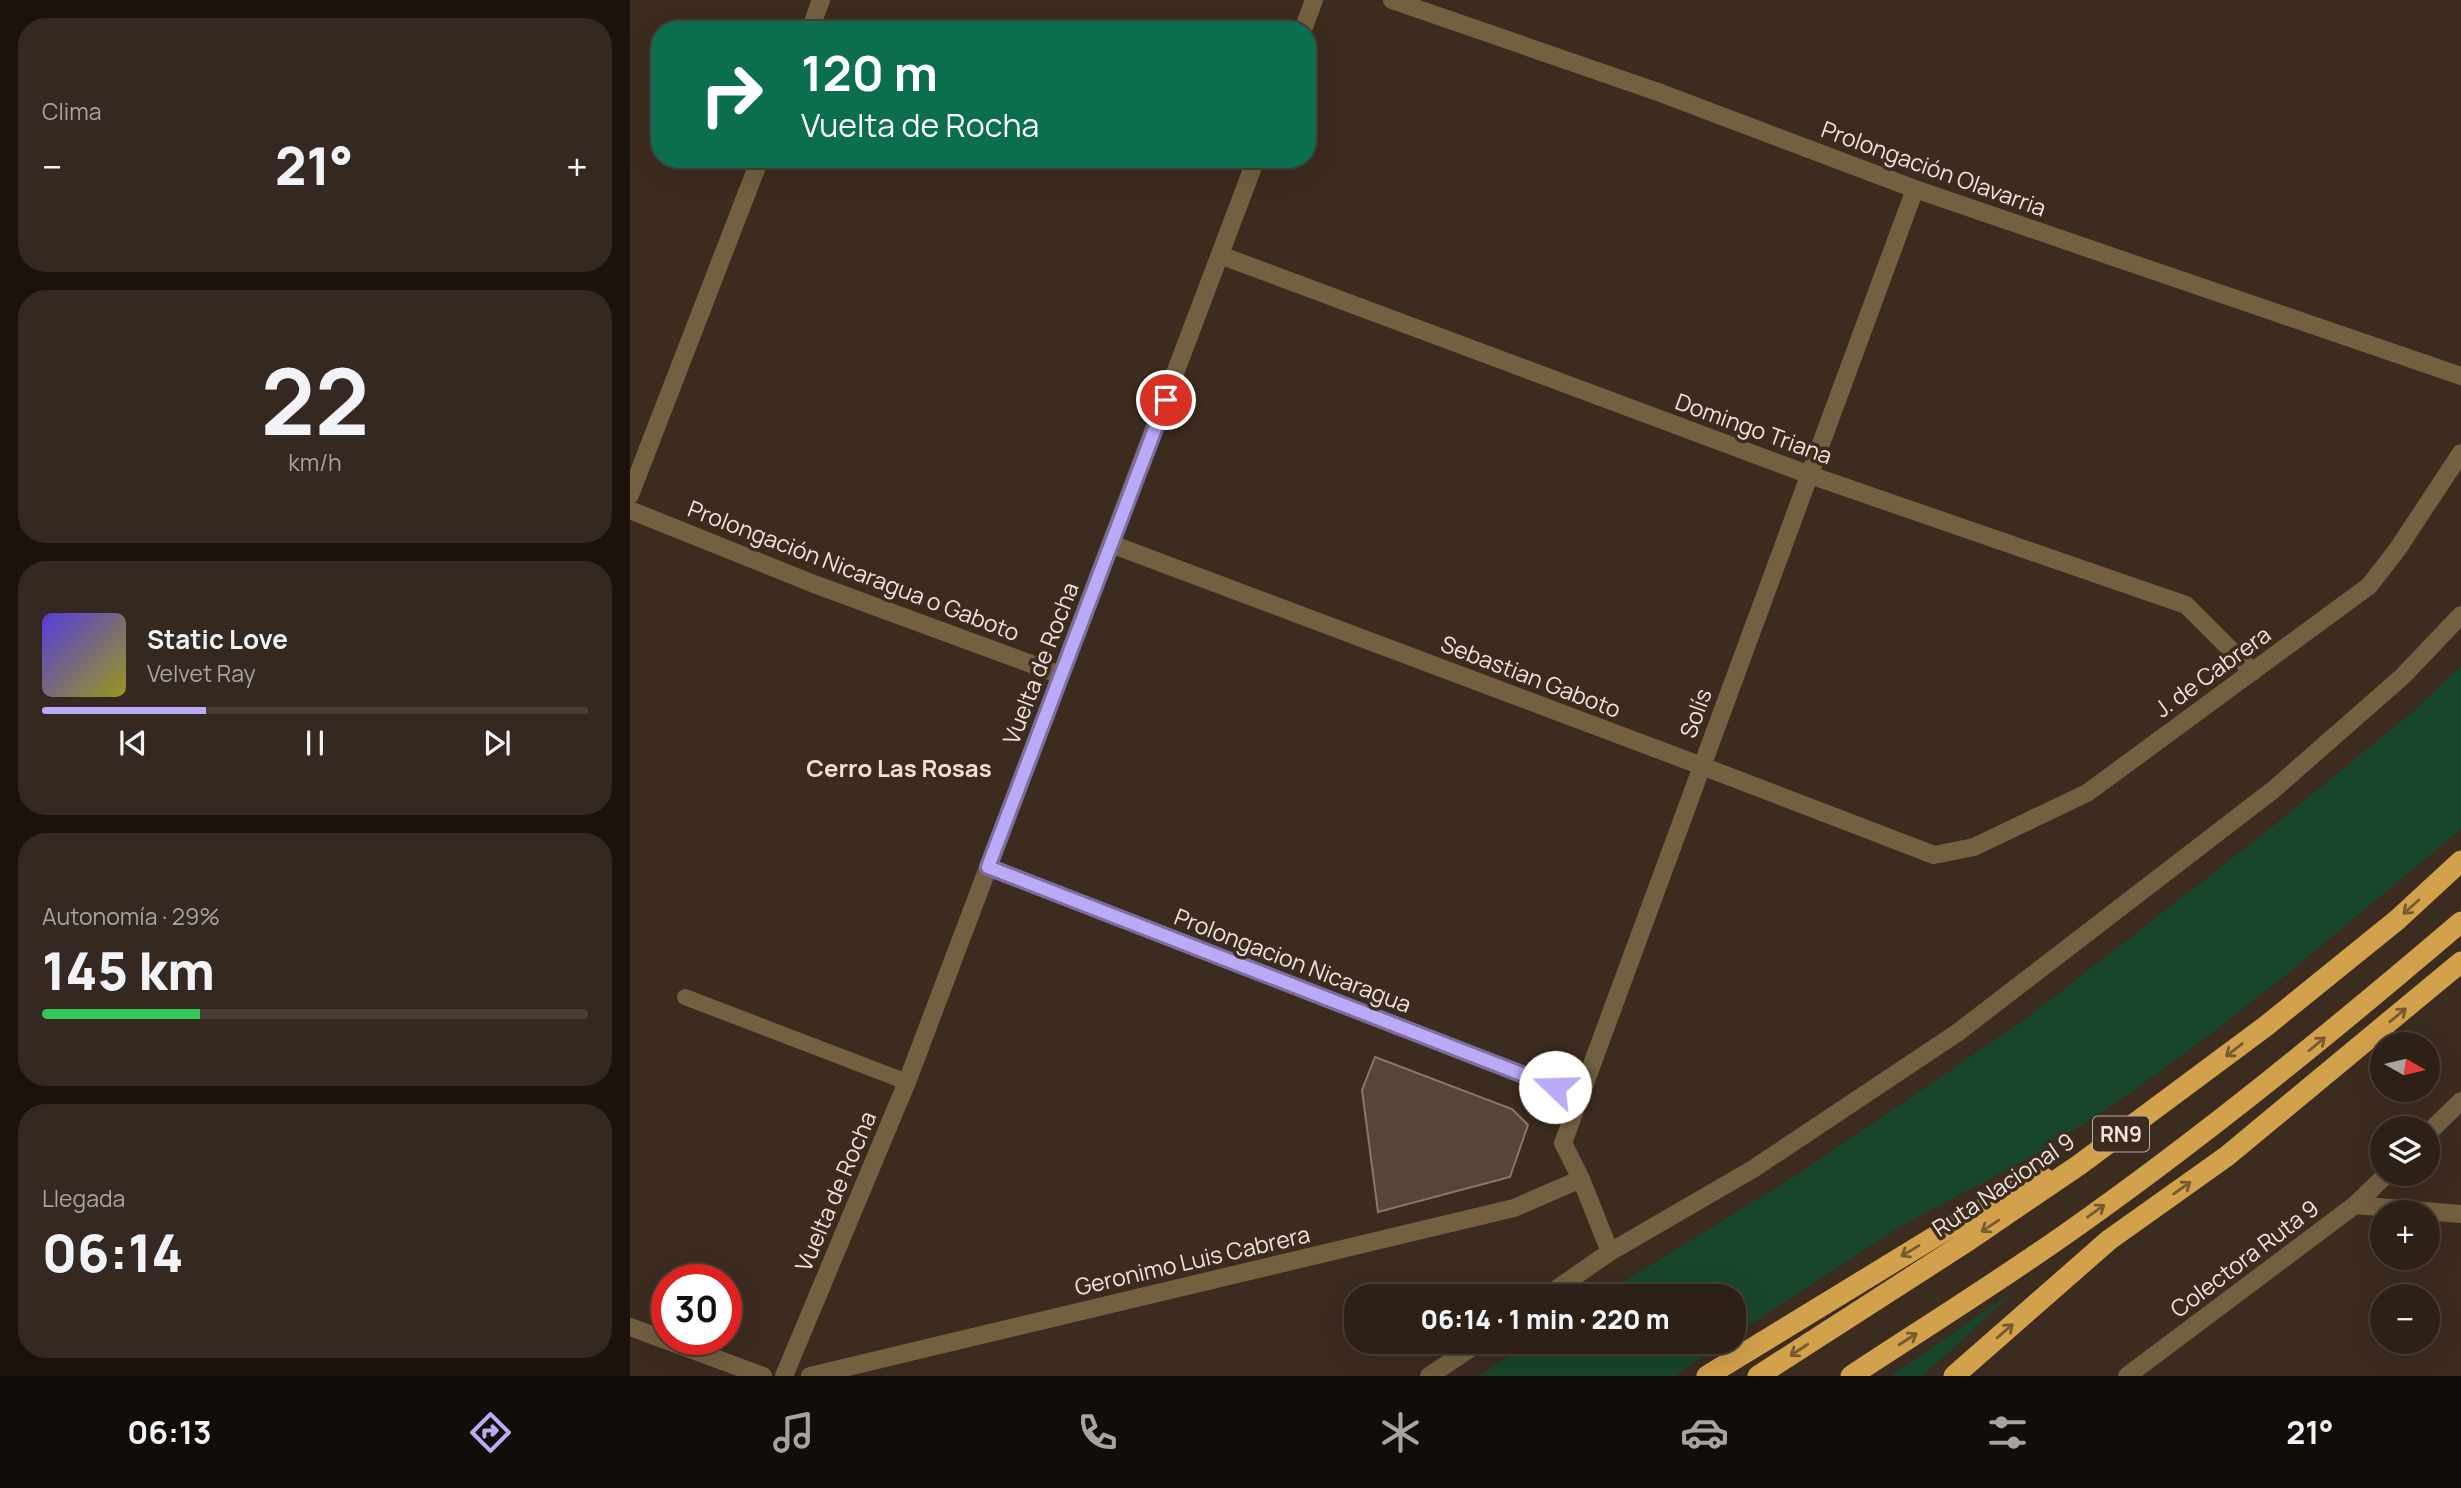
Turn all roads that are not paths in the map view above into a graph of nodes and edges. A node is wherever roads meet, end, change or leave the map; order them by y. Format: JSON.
{"nodes":[{"id":1,"x":821,"y":0,"type":"edge"},
{"id":2,"x":1314,"y":0,"type":"edge"},
{"id":3,"x":1392,"y":0,"type":"edge"},
{"id":4,"x":813,"y":21,"type":"edge"},
{"id":5,"x":1306,"y":21,"type":"edge"},
{"id":6,"x":757,"y":168,"type":"edge"},
{"id":7,"x":1253,"y":168,"type":"edge"},
{"id":8,"x":1915,"y":189,"type":"junction"},
{"id":9,"x":1220,"y":255,"type":"junction"},
{"id":10,"x":2461,"y":376,"type":"edge"},
{"id":11,"x":2461,"y":453,"type":"edge"},
{"id":12,"x":1810,"y":475,"type":"junction"},
{"id":13,"x":630,"y":495,"type":"edge"},
{"id":14,"x":630,"y":510,"type":"edge"},
{"id":15,"x":1111,"y":544,"type":"junction"},
{"id":16,"x":2461,"y":615,"type":"edge"},
{"id":17,"x":2253,"y":671,"type":"junction"},
{"id":18,"x":1061,"y":675,"type":"junction"},
{"id":19,"x":1702,"y":766,"type":"junction"},
{"id":20,"x":1934,"y":855,"type":"joint"},
{"id":21,"x":2461,"y":861,"type":"edge"},
{"id":22,"x":988,"y":867,"type":"junction"},
{"id":23,"x":2461,"y":922,"type":"edge"},
{"id":24,"x":2461,"y":961,"type":"edge"},
{"id":25,"x":685,"y":997,"type":"dead end"},
{"id":26,"x":907,"y":1082,"type":"junction"},
{"id":27,"x":1580,"y":1097,"type":"junction"},
{"id":28,"x":2461,"y":1101,"type":"edge"},
{"id":29,"x":2440,"y":1121,"type":"edge"},
{"id":30,"x":2079,"y":1165,"type":"junction"},
{"id":31,"x":1581,"y":1179,"type":"junction"},
{"id":32,"x":2374,"y":1186,"type":"edge"},
{"id":33,"x":2355,"y":1206,"type":"junction"},
{"id":34,"x":2461,"y":1214,"type":"edge"},
{"id":35,"x":1610,"y":1252,"type":"junction"},
{"id":36,"x":1564,"y":1284,"type":"edge"},
{"id":37,"x":630,"y":1327,"type":"edge"},
{"id":38,"x":1462,"y":1354,"type":"edge"},
{"id":39,"x":2136,"y":1373,"type":"edge"},
{"id":40,"x":763,"y":1376,"type":"edge"},
{"id":41,"x":784,"y":1376,"type":"edge"},
{"id":42,"x":810,"y":1376,"type":"edge"},
{"id":43,"x":1429,"y":1376,"type":"edge"},
{"id":44,"x":1707,"y":1376,"type":"edge"},
{"id":45,"x":1758,"y":1376,"type":"edge"},
{"id":46,"x":1851,"y":1376,"type":"edge"},
{"id":47,"x":1954,"y":1376,"type":"edge"}],
"edges":[{"from":1,"to":4,"type":"street"},
{"from":2,"to":5,"type":"street"},
{"from":3,"to":8,"type":"street","name":"Prolongación Olavarria"},
{"from":6,"to":13,"type":"street"},
{"from":7,"to":9,"type":"street","name":"Vuelta de Rocha"},
{"from":8,"to":10,"type":"street","name":"Prolongación Olavarria"},
{"from":8,"to":12,"type":"street","name":"Solís"},
{"from":9,"to":12,"type":"street","name":"Domingo Triana"},
{"from":9,"to":15,"type":"street","name":"Vuelta de Rocha"},
{"from":11,"to":17,"type":"street","name":"J. de Cabrera"},
{"from":12,"to":17,"type":"street","name":"Domingo Triana"},
{"from":12,"to":19,"type":"street","name":"Solís"},
{"from":14,"to":18,"type":"street","name":"Prolongación Nicaragua o Gaboto"},
{"from":15,"to":18,"type":"street","name":"Vuelta de Rocha"},
{"from":15,"to":19,"type":"street","name":"Sebastian Gaboto"},
{"from":16,"to":35,"type":"street"},
{"from":17,"to":20,"type":"street","name":"J. de Cabrera"},
{"from":18,"to":22,"type":"street","name":"Vuelta de Rocha"},
{"from":19,"to":20,"type":"street","name":"Sebastian Gaboto"},
{"from":19,"to":27,"type":"street","name":"Solís"},
{"from":21,"to":30,"type":"highway","name":"Ruta Nacional 9","number":"RN9","one_way":true},
{"from":22,"to":26,"type":"street","name":"Vuelta de Rocha"},
{"from":22,"to":27,"type":"street","name":"Prolongacion Nicaragua"},
{"from":46,"to":23,"type":"highway","number":"RN9","one_way":true},
{"from":47,"to":24,"type":"highway","one_way":true},
{"from":25,"to":26,"type":"lane"},
{"from":26,"to":41,"type":"street","name":"Vuelta de Rocha"},
{"from":27,"to":31,"type":"street","name":"Solís"},
{"from":28,"to":29,"type":"street"},
{"from":30,"to":44,"type":"highway","one_way":true},
{"from":30,"to":45,"type":"highway","name":"Ruta Nacional 9","number":"RN9","one_way":true},
{"from":31,"to":35,"type":"street","name":"Solís"},
{"from":31,"to":42,"type":"street","name":"Geronimo Luis Cabrera"},
{"from":32,"to":33,"type":"street","name":"Colectora Ruta 9"},
{"from":33,"to":34,"type":"street"},
{"from":33,"to":39,"type":"street","name":"Colectora Ruta 9"},
{"from":35,"to":36,"type":"street"},
{"from":37,"to":40,"type":"street"},
{"from":38,"to":43,"type":"street"}]}
